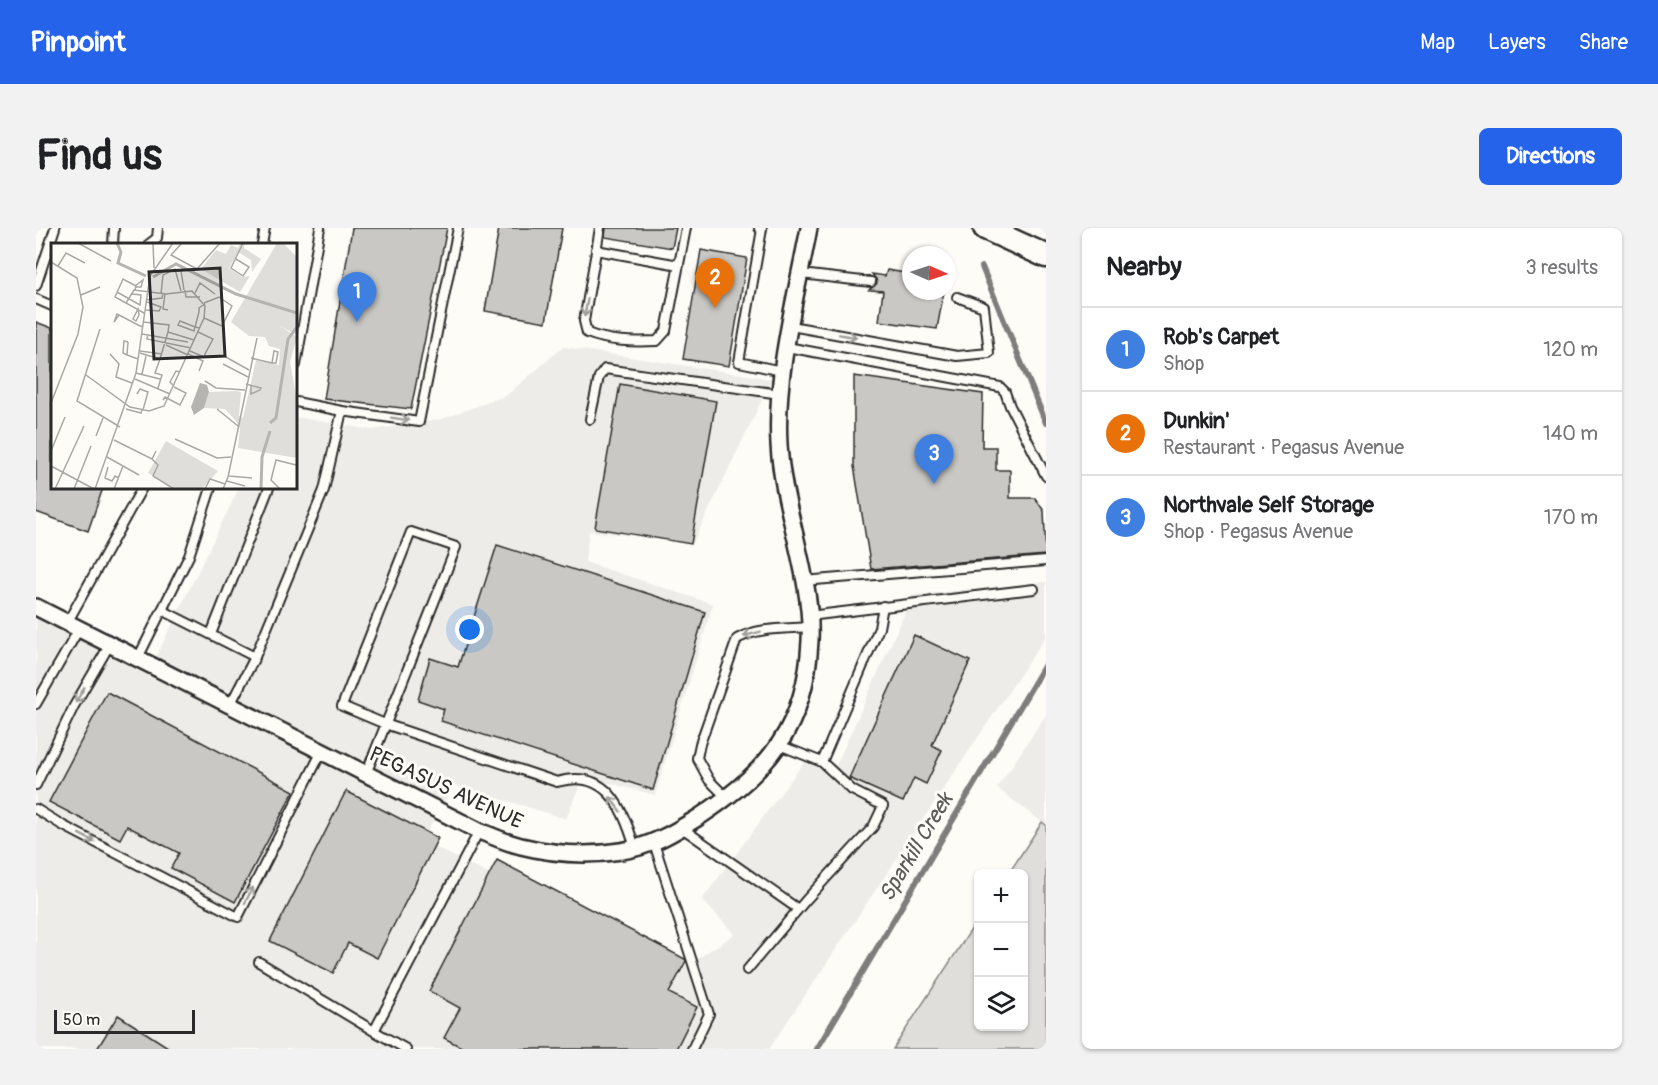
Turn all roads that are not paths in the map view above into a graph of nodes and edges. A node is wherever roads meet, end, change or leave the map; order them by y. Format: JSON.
{"nodes":[{"id":1,"x":55,"y":228,"type":"edge"},
{"id":2,"x":114,"y":228,"type":"edge"},
{"id":3,"x":158,"y":228,"type":"edge"},
{"id":4,"x":265,"y":228,"type":"edge"},
{"id":5,"x":320,"y":228,"type":"edge"},
{"id":6,"x":458,"y":228,"type":"edge"},
{"id":7,"x":600,"y":228,"type":"edge"},
{"id":8,"x":686,"y":228,"type":"edge"},
{"id":9,"x":760,"y":228,"type":"edge"},
{"id":10,"x":809,"y":228,"type":"edge"},
{"id":11,"x":986,"y":228,"type":"edge"},
{"id":12,"x":113,"y":243,"type":"edge"},
{"id":13,"x":150,"y":243,"type":"edge"},
{"id":14,"x":262,"y":243,"type":"edge"},
{"id":15,"x":596,"y":250,"type":"junction"},
{"id":16,"x":1046,"y":256,"type":"edge"},
{"id":17,"x":679,"y":265,"type":"junction"},
{"id":18,"x":801,"y":274,"type":"junction"},
{"id":19,"x":870,"y":282,"type":"dead end"},
{"id":20,"x":36,"y":286,"type":"edge"},
{"id":21,"x":957,"y":297,"type":"dead end"},
{"id":22,"x":36,"y":299,"type":"edge"},
{"id":23,"x":51,"y":306,"type":"edge"},
{"id":24,"x":791,"y":326,"type":"junction"},
{"id":25,"x":787,"y":347,"type":"junction"},
{"id":26,"x":297,"y":359,"type":"edge"},
{"id":27,"x":782,"y":371,"type":"junction"},
{"id":28,"x":780,"y":394,"type":"junction"},
{"id":29,"x":297,"y":402,"type":"edge"},
{"id":30,"x":342,"y":411,"type":"junction"},
{"id":31,"x":590,"y":419,"type":"dead end"},
{"id":32,"x":1046,"y":476,"type":"edge"},
{"id":33,"x":141,"y":489,"type":"edge"},
{"id":34,"x":211,"y":489,"type":"edge"},
{"id":35,"x":269,"y":489,"type":"edge"},
{"id":36,"x":1046,"y":561,"type":"edge"},
{"id":37,"x":803,"y":581,"type":"junction"},
{"id":38,"x":1034,"y":590,"type":"dead end"},
{"id":39,"x":883,"y":606,"type":"junction"},
{"id":40,"x":36,"y":607,"type":"edge"},
{"id":41,"x":162,"y":610,"type":"junction"},
{"id":42,"x":809,"y":621,"type":"junction"},
{"id":43,"x":73,"y":626,"type":"junction"},
{"id":44,"x":211,"y":634,"type":"junction"},
{"id":45,"x":110,"y":644,"type":"junction"},
{"id":46,"x":255,"y":657,"type":"junction"},
{"id":47,"x":138,"y":658,"type":"junction"},
{"id":48,"x":36,"y":705,"type":"edge"},
{"id":49,"x":230,"y":705,"type":"junction"},
{"id":50,"x":385,"y":724,"type":"junction"},
{"id":51,"x":779,"y":745,"type":"junction"},
{"id":52,"x":322,"y":752,"type":"junction"},
{"id":53,"x":822,"y":762,"type":"junction"},
{"id":54,"x":366,"y":774,"type":"junction"},
{"id":55,"x":36,"y":784,"type":"edge"},
{"id":56,"x":727,"y":798,"type":"junction"},
{"id":57,"x":36,"y":809,"type":"edge"},
{"id":58,"x":682,"y":828,"type":"junction"},
{"id":59,"x":479,"y":831,"type":"junction"},
{"id":60,"x":654,"y":843,"type":"junction"},
{"id":61,"x":635,"y":848,"type":"junction"},
{"id":62,"x":798,"y":909,"type":"junction"},
{"id":63,"x":259,"y":962,"type":"dead end"},
{"id":64,"x":747,"y":970,"type":"dead end"},
{"id":65,"x":374,"y":1031,"type":"junction"},
{"id":66,"x":406,"y":1049,"type":"edge"},
{"id":67,"x":692,"y":1049,"type":"edge"}],
"edges":[{"from":1,"to":20,"type":"lane"},
{"from":2,"to":12,"type":"lane"},
{"from":3,"to":13,"type":"lane"},
{"from":4,"to":14,"type":"lane"},
{"from":5,"to":26,"type":"lane"},
{"from":30,"to":6,"type":"lane","one_way":true},
{"from":7,"to":15,"type":"lane"},
{"from":8,"to":17,"type":"lane"},
{"from":9,"to":27,"type":"lane"},
{"from":10,"to":18,"type":"street","name":"PEGASUS AVENUE"},
{"from":11,"to":16,"type":"main road"},
{"from":15,"to":17,"type":"lane"},
{"from":15,"to":17,"type":"lane","one_way":true},
{"from":18,"to":19,"type":"lane"},
{"from":18,"to":24,"type":"street","name":"PEGASUS AVENUE"},
{"from":24,"to":21,"type":"lane","one_way":true},
{"from":22,"to":23,"type":"lane"},
{"from":24,"to":25,"type":"street","name":"PEGASUS AVENUE"},
{"from":25,"to":27,"type":"street","name":"PEGASUS AVENUE"},
{"from":25,"to":32,"type":"lane"},
{"from":27,"to":28,"type":"street","name":"PEGASUS AVENUE"},
{"from":28,"to":31,"type":"lane"},
{"from":28,"to":37,"type":"street","name":"PEGASUS AVENUE"},
{"from":29,"to":30,"type":"lane"},
{"from":30,"to":46,"type":"lane"},
{"from":33,"to":43,"type":"lane"},
{"from":34,"to":41,"type":"lane"},
{"from":35,"to":44,"type":"lane"},
{"from":36,"to":37,"type":"lane"},
{"from":37,"to":42,"type":"street","name":"PEGASUS AVENUE"},
{"from":38,"to":39,"type":"lane"},
{"from":39,"to":42,"type":"lane"},
{"from":39,"to":53,"type":"lane"},
{"from":40,"to":43,"type":"street","name":"PEGASUS AVENUE"},
{"from":41,"to":44,"type":"lane"},
{"from":41,"to":47,"type":"lane"},
{"from":42,"to":51,"type":"street","name":"PEGASUS AVENUE"},
{"from":42,"to":56,"type":"lane","one_way":true},
{"from":43,"to":45,"type":"street","name":"PEGASUS AVENUE"},
{"from":43,"to":48,"type":"lane"},
{"from":44,"to":46,"type":"lane"},
{"from":45,"to":47,"type":"street","name":"PEGASUS AVENUE"},
{"from":45,"to":55,"type":"lane","one_way":true},
{"from":46,"to":49,"type":"lane"},
{"from":47,"to":49,"type":"street","name":"PEGASUS AVENUE"},
{"from":49,"to":52,"type":"street","name":"PEGASUS AVENUE"},
{"from":50,"to":50,"type":"lane"},
{"from":50,"to":54,"type":"lane"},
{"from":61,"to":50,"type":"lane","one_way":true},
{"from":51,"to":53,"type":"lane"},
{"from":51,"to":56,"type":"street","name":"PEGASUS AVENUE"},
{"from":52,"to":54,"type":"street","name":"PEGASUS AVENUE"},
{"from":57,"to":52,"type":"lane","one_way":true},
{"from":53,"to":62,"type":"lane"},
{"from":54,"to":59,"type":"street","name":"PEGASUS AVENUE"},
{"from":56,"to":58,"type":"street","name":"PEGASUS AVENUE"},
{"from":58,"to":60,"type":"street","name":"PEGASUS AVENUE"},
{"from":58,"to":62,"type":"lane"},
{"from":59,"to":61,"type":"street","name":"PEGASUS AVENUE"},
{"from":59,"to":65,"type":"lane"},
{"from":60,"to":61,"type":"street","name":"PEGASUS AVENUE"},
{"from":60,"to":67,"type":"lane"},
{"from":62,"to":64,"type":"lane"},
{"from":63,"to":65,"type":"lane"},
{"from":65,"to":66,"type":"lane"}]}
